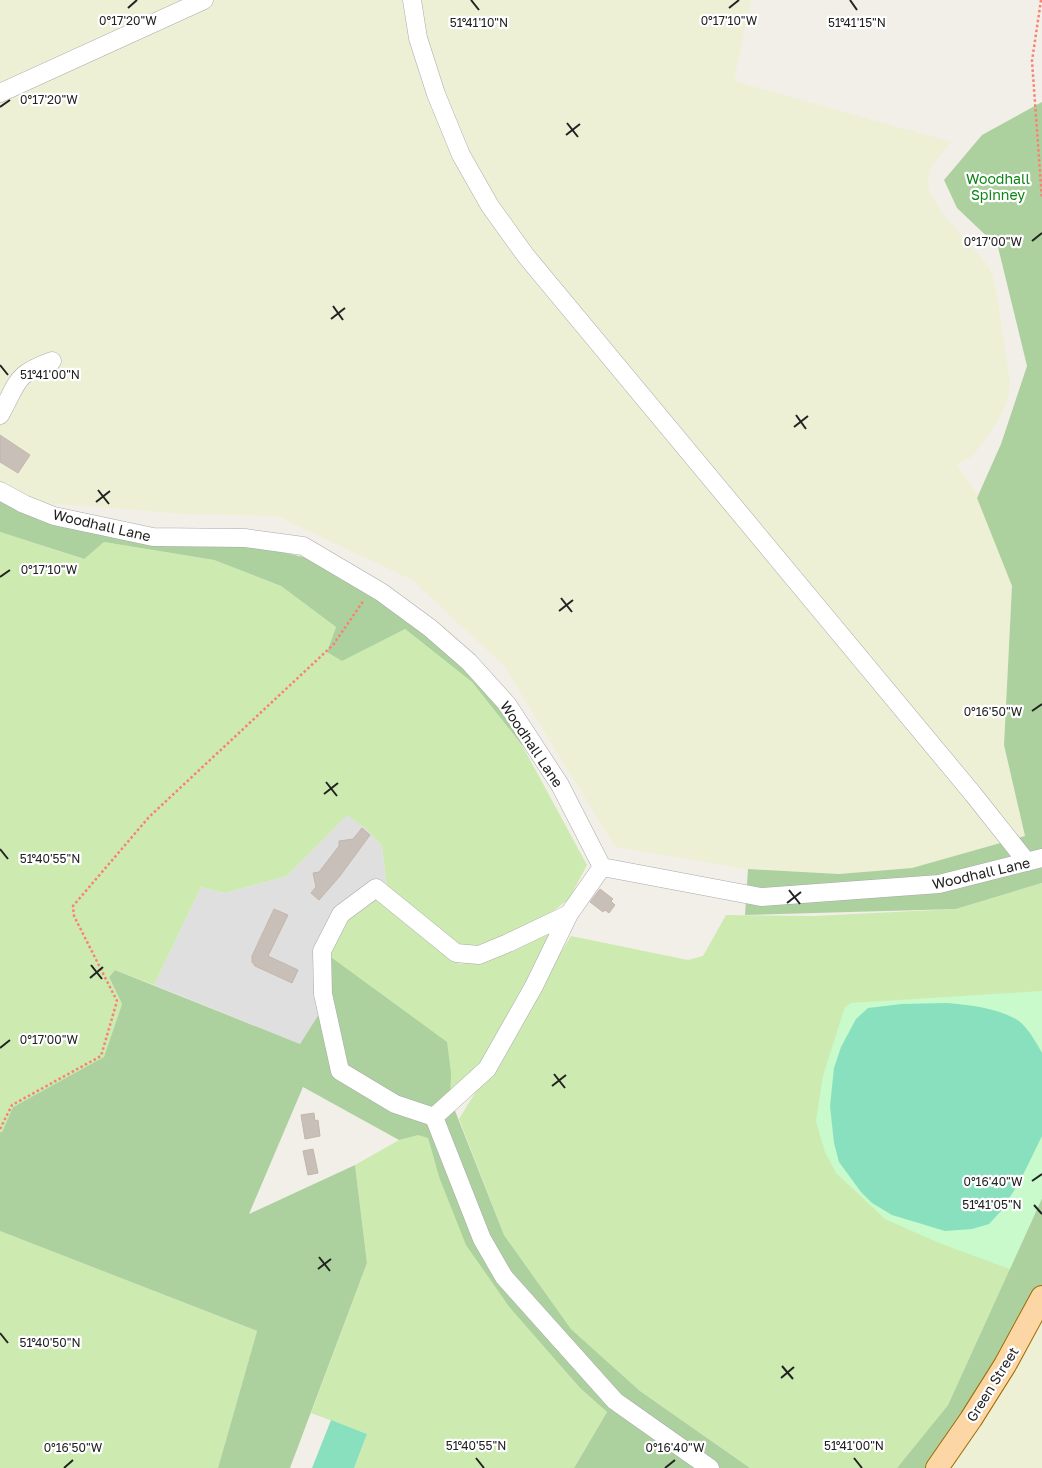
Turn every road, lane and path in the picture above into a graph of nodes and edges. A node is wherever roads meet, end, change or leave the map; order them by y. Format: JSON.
{"nodes":[{"id":1,"x":204,"y":0,"type":"edge"},
{"id":2,"x":412,"y":0,"type":"edge"},
{"id":3,"x":1041,"y":0,"type":"edge"},
{"id":4,"x":0,"y":92,"type":"edge"},
{"id":5,"x":1042,"y":199,"type":"edge"},
{"id":6,"x":52,"y":361,"type":"dead end"},
{"id":7,"x":0,"y":415,"type":"edge"},
{"id":8,"x":0,"y":491,"type":"edge"},
{"id":9,"x":372,"y":587,"type":"junction"},
{"id":10,"x":1035,"y":860,"type":"edge"},
{"id":11,"x":602,"y":867,"type":"junction"},
{"id":12,"x":569,"y":914,"type":"junction"},
{"id":13,"x":434,"y":1117,"type":"junction"},
{"id":14,"x":0,"y":1130,"type":"edge"},
{"id":15,"x":1042,"y":1297,"type":"edge"},
{"id":16,"x":710,"y":1468,"type":"edge"},
{"id":17,"x":936,"y":1468,"type":"edge"}],
"edges":[{"from":1,"to":4,"type":"street"},
{"from":2,"to":10,"type":"street"},
{"from":3,"to":5,"type":"path"},
{"from":6,"to":7,"type":"street"},
{"from":8,"to":9,"type":"street","name":"Woodhall Lane"},
{"from":9,"to":11,"type":"street","name":"Woodhall Lane"},
{"from":9,"to":14,"type":"path"},
{"from":10,"to":11,"type":"street","name":"Woodhall Lane"},
{"from":11,"to":12,"type":"street"},
{"from":12,"to":13,"type":"street"},
{"from":12,"to":13,"type":"street"},
{"from":13,"to":16,"type":"street"},
{"from":15,"to":17,"type":"main road","name":"Green Street"}]}
